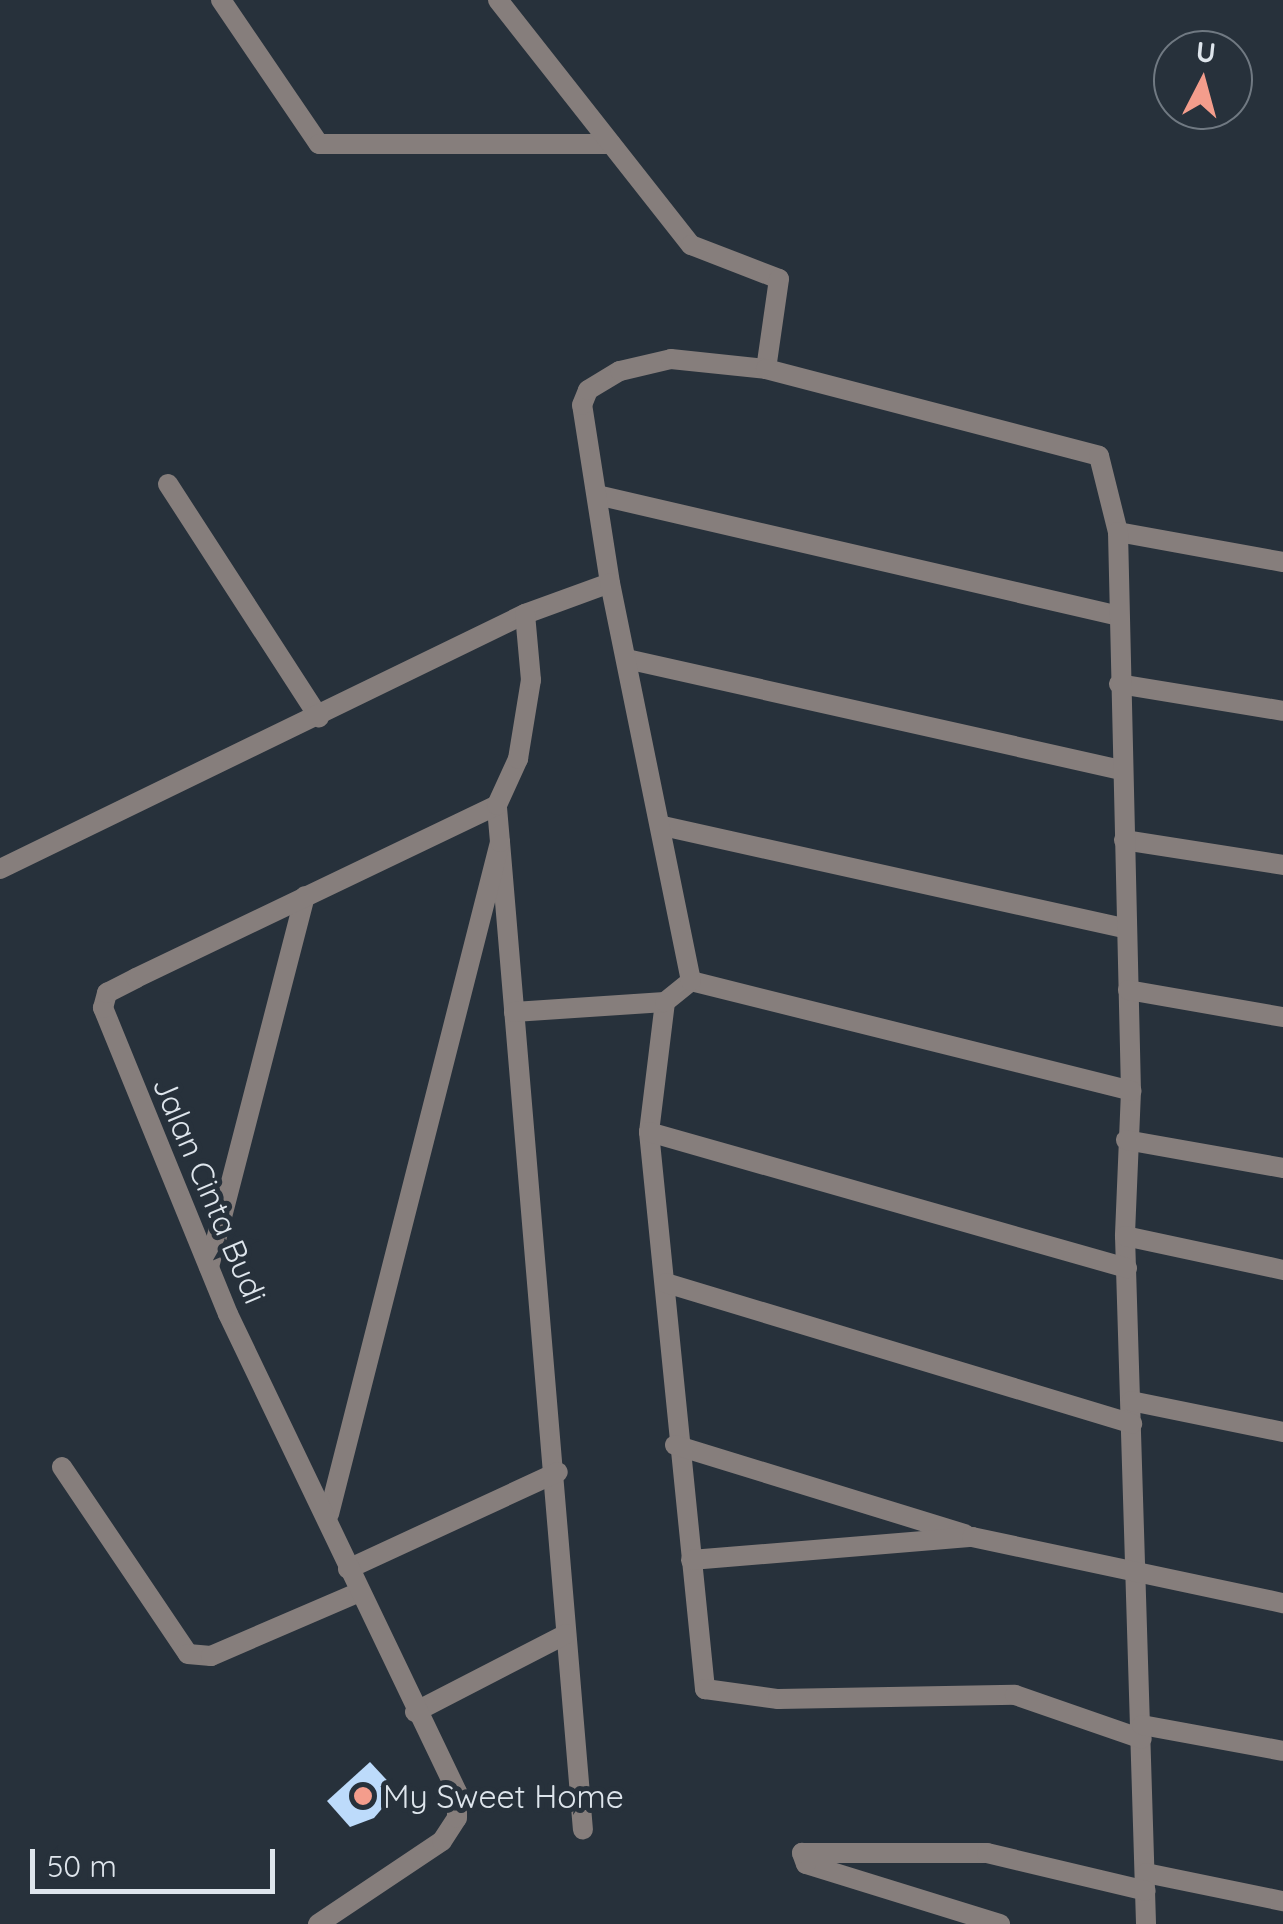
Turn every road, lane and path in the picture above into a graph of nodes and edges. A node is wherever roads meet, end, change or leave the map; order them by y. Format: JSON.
{"nodes":[{"id":1,"x":221,"y":0,"type":"edge"},
{"id":2,"x":498,"y":0,"type":"edge"},
{"id":3,"x":611,"y":144,"type":"junction"},
{"id":4,"x":766,"y":370,"type":"junction"},
{"id":5,"x":168,"y":484,"type":"dead end"},
{"id":6,"x":598,"y":496,"type":"junction"},
{"id":7,"x":1118,"y":532,"type":"junction"},
{"id":8,"x":1283,"y":562,"type":"edge"},
{"id":9,"x":610,"y":583,"type":"junction"},
{"id":10,"x":525,"y":614,"type":"junction"},
{"id":11,"x":1119,"y":616,"type":"junction"},
{"id":12,"x":631,"y":660,"type":"junction"},
{"id":13,"x":1119,"y":684,"type":"junction"},
{"id":14,"x":1283,"y":711,"type":"edge"},
{"id":15,"x":319,"y":717,"type":"junction"},
{"id":16,"x":1121,"y":770,"type":"junction"},
{"id":17,"x":497,"y":805,"type":"junction"},
{"id":18,"x":662,"y":826,"type":"junction"},
{"id":19,"x":1124,"y":840,"type":"junction"},
{"id":20,"x":500,"y":842,"type":"junction"},
{"id":21,"x":1283,"y":865,"type":"edge"},
{"id":22,"x":0,"y":869,"type":"edge"},
{"id":23,"x":306,"y":896,"type":"junction"},
{"id":24,"x":1126,"y":929,"type":"junction"},
{"id":25,"x":691,"y":980,"type":"junction"},
{"id":26,"x":1128,"y":990,"type":"junction"},
{"id":27,"x":665,"y":1002,"type":"junction"},
{"id":28,"x":514,"y":1012,"type":"junction"},
{"id":29,"x":1283,"y":1017,"type":"edge"},
{"id":30,"x":1130,"y":1091,"type":"junction"},
{"id":31,"x":649,"y":1132,"type":"junction"},
{"id":32,"x":1126,"y":1140,"type":"junction"},
{"id":33,"x":1283,"y":1168,"type":"edge"},
{"id":34,"x":1125,"y":1236,"type":"junction"},
{"id":35,"x":210,"y":1268,"type":"junction"},
{"id":36,"x":1127,"y":1268,"type":"junction"},
{"id":37,"x":1283,"y":1270,"type":"edge"},
{"id":38,"x":666,"y":1284,"type":"junction"},
{"id":39,"x":1131,"y":1401,"type":"junction"},
{"id":40,"x":1132,"y":1424,"type":"junction"},
{"id":41,"x":1283,"y":1432,"type":"edge"},
{"id":42,"x":675,"y":1445,"type":"junction"},
{"id":43,"x":62,"y":1466,"type":"dead end"},
{"id":44,"x":558,"y":1472,"type":"junction"},
{"id":45,"x":329,"y":1514,"type":"junction"},
{"id":46,"x":972,"y":1537,"type":"junction"},
{"id":47,"x":690,"y":1560,"type":"junction"},
{"id":48,"x":348,"y":1570,"type":"junction"},
{"id":49,"x":1136,"y":1574,"type":"junction"},
{"id":50,"x":356,"y":1594,"type":"junction"},
{"id":51,"x":1283,"y":1602,"type":"edge"},
{"id":52,"x":566,"y":1634,"type":"junction"},
{"id":53,"x":415,"y":1712,"type":"junction"},
{"id":54,"x":1142,"y":1732,"type":"junction"},
{"id":55,"x":1283,"y":1751,"type":"edge"},
{"id":56,"x":583,"y":1830,"type":"dead end"},
{"id":57,"x":1146,"y":1882,"type":"junction"},
{"id":58,"x":1283,"y":1901,"type":"edge"},
{"id":59,"x":318,"y":1924,"type":"edge"},
{"id":60,"x":1000,"y":1924,"type":"edge"},
{"id":61,"x":1146,"y":1924,"type":"edge"}],
"edges":[{"from":1,"to":3,"type":"street"},
{"from":2,"to":3,"type":"street"},
{"from":3,"to":4,"type":"street"},
{"from":4,"to":6,"type":"street"},
{"from":4,"to":7,"type":"street"},
{"from":5,"to":15,"type":"street"},
{"from":6,"to":9,"type":"street"},
{"from":6,"to":11,"type":"street"},
{"from":7,"to":8,"type":"street"},
{"from":7,"to":11,"type":"street"},
{"from":9,"to":10,"type":"street"},
{"from":9,"to":12,"type":"street"},
{"from":10,"to":15,"type":"street"},
{"from":10,"to":17,"type":"street"},
{"from":11,"to":13,"type":"street"},
{"from":12,"to":16,"type":"street"},
{"from":12,"to":18,"type":"street"},
{"from":13,"to":14,"type":"street"},
{"from":13,"to":16,"type":"street"},
{"from":15,"to":22,"type":"street"},
{"from":16,"to":19,"type":"street"},
{"from":17,"to":20,"type":"street"},
{"from":17,"to":23,"type":"street","name":"Jalan Cinta Budi"},
{"from":18,"to":24,"type":"street"},
{"from":18,"to":25,"type":"street"},
{"from":19,"to":21,"type":"street"},
{"from":19,"to":24,"type":"street"},
{"from":20,"to":28,"type":"street"},
{"from":20,"to":45,"type":"street"},
{"from":23,"to":35,"type":"street"},
{"from":23,"to":35,"type":"street","name":"Jalan Cinta Budi"},
{"from":24,"to":26,"type":"street"},
{"from":25,"to":27,"type":"street"},
{"from":25,"to":30,"type":"street"},
{"from":26,"to":29,"type":"street"},
{"from":26,"to":30,"type":"street"},
{"from":27,"to":28,"type":"street"},
{"from":27,"to":31,"type":"street"},
{"from":28,"to":44,"type":"street"},
{"from":30,"to":32,"type":"street"},
{"from":31,"to":36,"type":"street"},
{"from":31,"to":38,"type":"street"},
{"from":32,"to":33,"type":"street"},
{"from":32,"to":34,"type":"street"},
{"from":34,"to":36,"type":"street"},
{"from":34,"to":37,"type":"street"},
{"from":35,"to":45,"type":"street","name":"Jalan Cinta Budi"},
{"from":36,"to":39,"type":"street"},
{"from":38,"to":40,"type":"street"},
{"from":38,"to":42,"type":"street"},
{"from":39,"to":40,"type":"street"},
{"from":39,"to":41,"type":"street"},
{"from":40,"to":49,"type":"street"},
{"from":42,"to":46,"type":"street"},
{"from":42,"to":47,"type":"street"},
{"from":43,"to":50,"type":"street"},
{"from":44,"to":48,"type":"street"},
{"from":44,"to":52,"type":"street"},
{"from":45,"to":48,"type":"street","name":"Jalan Cinta Budi"},
{"from":46,"to":47,"type":"street"},
{"from":46,"to":49,"type":"street"},
{"from":47,"to":54,"type":"street"},
{"from":48,"to":50,"type":"street","name":"Jalan Cinta Budi"},
{"from":49,"to":51,"type":"street"},
{"from":49,"to":54,"type":"street"},
{"from":50,"to":53,"type":"street","name":"Jalan Cinta Budi"},
{"from":52,"to":53,"type":"street"},
{"from":52,"to":56,"type":"street"},
{"from":53,"to":59,"type":"street","name":"Jalan Cinta Budi"},
{"from":54,"to":55,"type":"street"},
{"from":54,"to":57,"type":"street"},
{"from":57,"to":58,"type":"street"},
{"from":57,"to":60,"type":"street"},
{"from":57,"to":61,"type":"street"}]}
